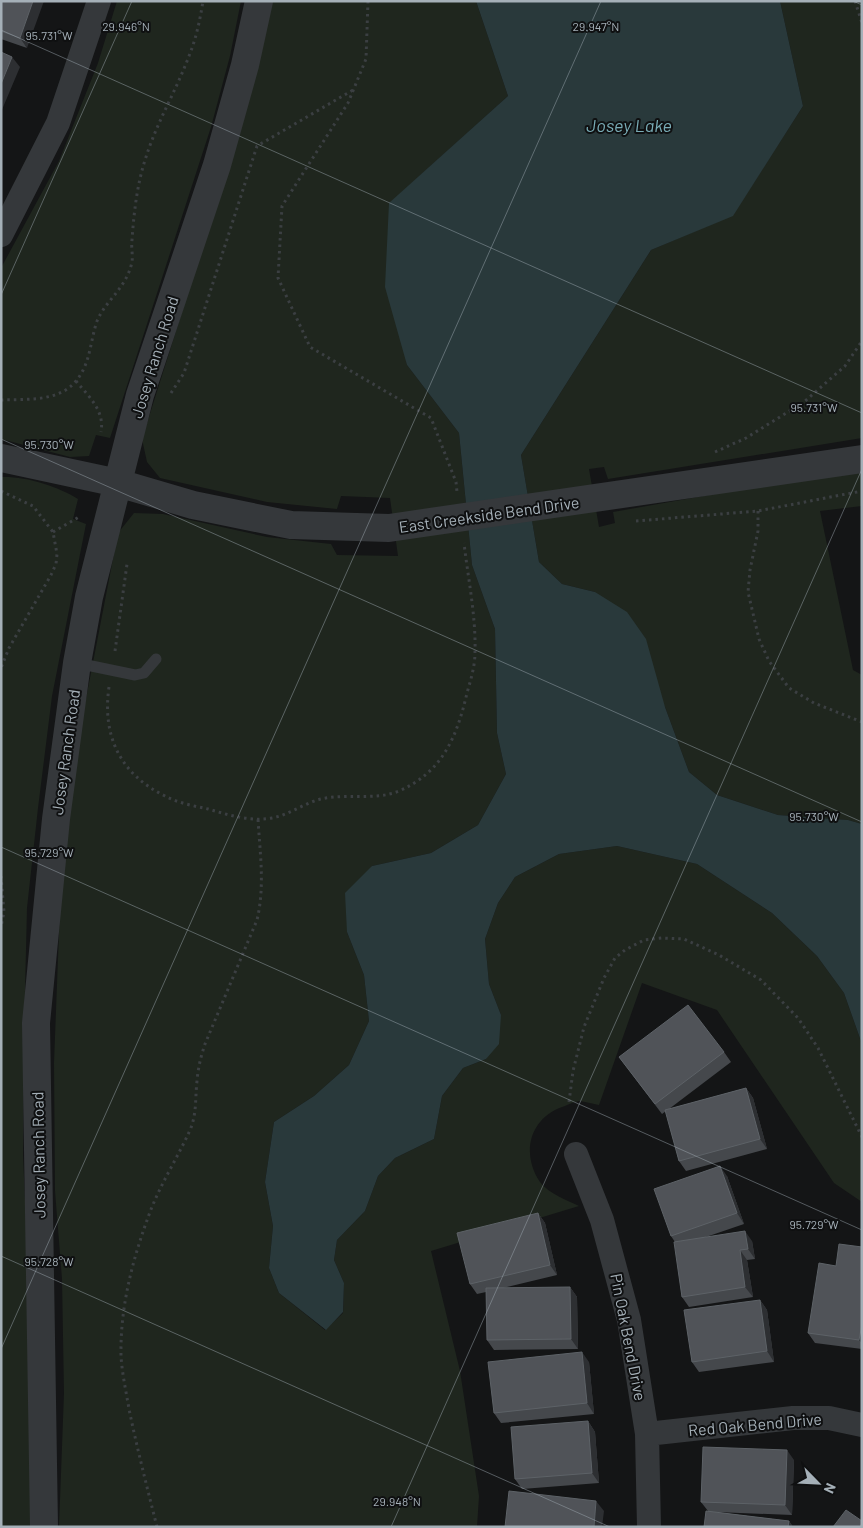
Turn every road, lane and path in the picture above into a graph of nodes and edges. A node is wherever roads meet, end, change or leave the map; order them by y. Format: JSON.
{"nodes":[{"id":1,"x":99,"y":1,"type":"edge"},
{"id":2,"x":203,"y":1,"type":"edge"},
{"id":3,"x":259,"y":1,"type":"edge"},
{"id":4,"x":368,"y":1,"type":"edge"},
{"id":5,"x":855,"y":1,"type":"edge"},
{"id":6,"x":862,"y":23,"type":"edge"},
{"id":7,"x":354,"y":90,"type":"junction"},
{"id":8,"x":1,"y":235,"type":"edge"},
{"id":9,"x":862,"y":341,"type":"edge"},
{"id":10,"x":76,"y":381,"type":"junction"},
{"id":11,"x":168,"y":397,"type":"dead end"},
{"id":12,"x":1,"y":400,"type":"edge"},
{"id":13,"x":100,"y":433,"type":"dead end"},
{"id":14,"x":714,"y":452,"type":"dead end"},
{"id":15,"x":1,"y":458,"type":"edge"},
{"id":16,"x":862,"y":459,"type":"edge"},
{"id":17,"x":118,"y":483,"type":"junction"},
{"id":18,"x":1,"y":491,"type":"edge"},
{"id":19,"x":862,"y":491,"type":"edge"},
{"id":20,"x":458,"y":501,"type":"dead end"},
{"id":21,"x":758,"y":511,"type":"junction"},
{"id":22,"x":79,"y":517,"type":"dead end"},
{"id":23,"x":631,"y":522,"type":"dead end"},
{"id":24,"x":53,"y":532,"type":"junction"},
{"id":25,"x":463,"y":539,"type":"dead end"},
{"id":26,"x":128,"y":557,"type":"dead end"},
{"id":27,"x":156,"y":659,"type":"dead end"},
{"id":28,"x":76,"y":664,"type":"junction"},
{"id":29,"x":1,"y":668,"type":"edge"},
{"id":30,"x":112,"y":671,"type":"junction"},
{"id":31,"x":862,"y":722,"type":"edge"},
{"id":32,"x":258,"y":819,"type":"junction"},
{"id":33,"x":1,"y":876,"type":"edge"},
{"id":34,"x":1,"y":927,"type":"edge"},
{"id":35,"x":569,"y":1102,"type":"dead end"},
{"id":36,"x":862,"y":1137,"type":"edge"},
{"id":37,"x":576,"y":1154,"type":"dead end"},
{"id":38,"x":862,"y":1425,"type":"edge"},
{"id":39,"x":647,"y":1434,"type":"junction"},
{"id":40,"x":44,"y":1527,"type":"edge"},
{"id":41,"x":157,"y":1527,"type":"edge"},
{"id":42,"x":649,"y":1527,"type":"edge"}],
"edges":[{"from":1,"to":8,"type":"street"},
{"from":2,"to":10,"type":"path"},
{"from":3,"to":17,"type":"street","name":"Josey Ranch Road"},
{"from":4,"to":7,"type":"path"},
{"from":5,"to":6,"type":"path"},
{"from":7,"to":11,"type":"path"},
{"from":7,"to":20,"type":"path"},
{"from":9,"to":14,"type":"path"},
{"from":10,"to":12,"type":"path"},
{"from":10,"to":13,"type":"path"},
{"from":15,"to":17,"type":"street","name":"East Creekside Bend Drive"},
{"from":16,"to":17,"type":"street","name":"East Creekside Bend Drive"},
{"from":17,"to":28,"type":"street","name":"Josey Ranch Road"},
{"from":18,"to":24,"type":"path"},
{"from":19,"to":21,"type":"path"},
{"from":21,"to":23,"type":"path"},
{"from":21,"to":31,"type":"path"},
{"from":22,"to":24,"type":"path"},
{"from":24,"to":29,"type":"path"},
{"from":25,"to":32,"type":"path"},
{"from":26,"to":30,"type":"path"},
{"from":27,"to":30,"type":"lane"},
{"from":28,"to":30,"type":"lane"},
{"from":28,"to":40,"type":"street","name":"Josey Ranch Road"},
{"from":30,"to":32,"type":"path"},
{"from":32,"to":41,"type":"path"},
{"from":33,"to":34,"type":"path"},
{"from":35,"to":36,"type":"path"},
{"from":37,"to":39,"type":"street","name":"Pin Oak Bend Drive"},
{"from":38,"to":39,"type":"street","name":"Red Oak Bend Drive"},
{"from":39,"to":42,"type":"street","name":"Pin Oak Bend Drive"}]}
